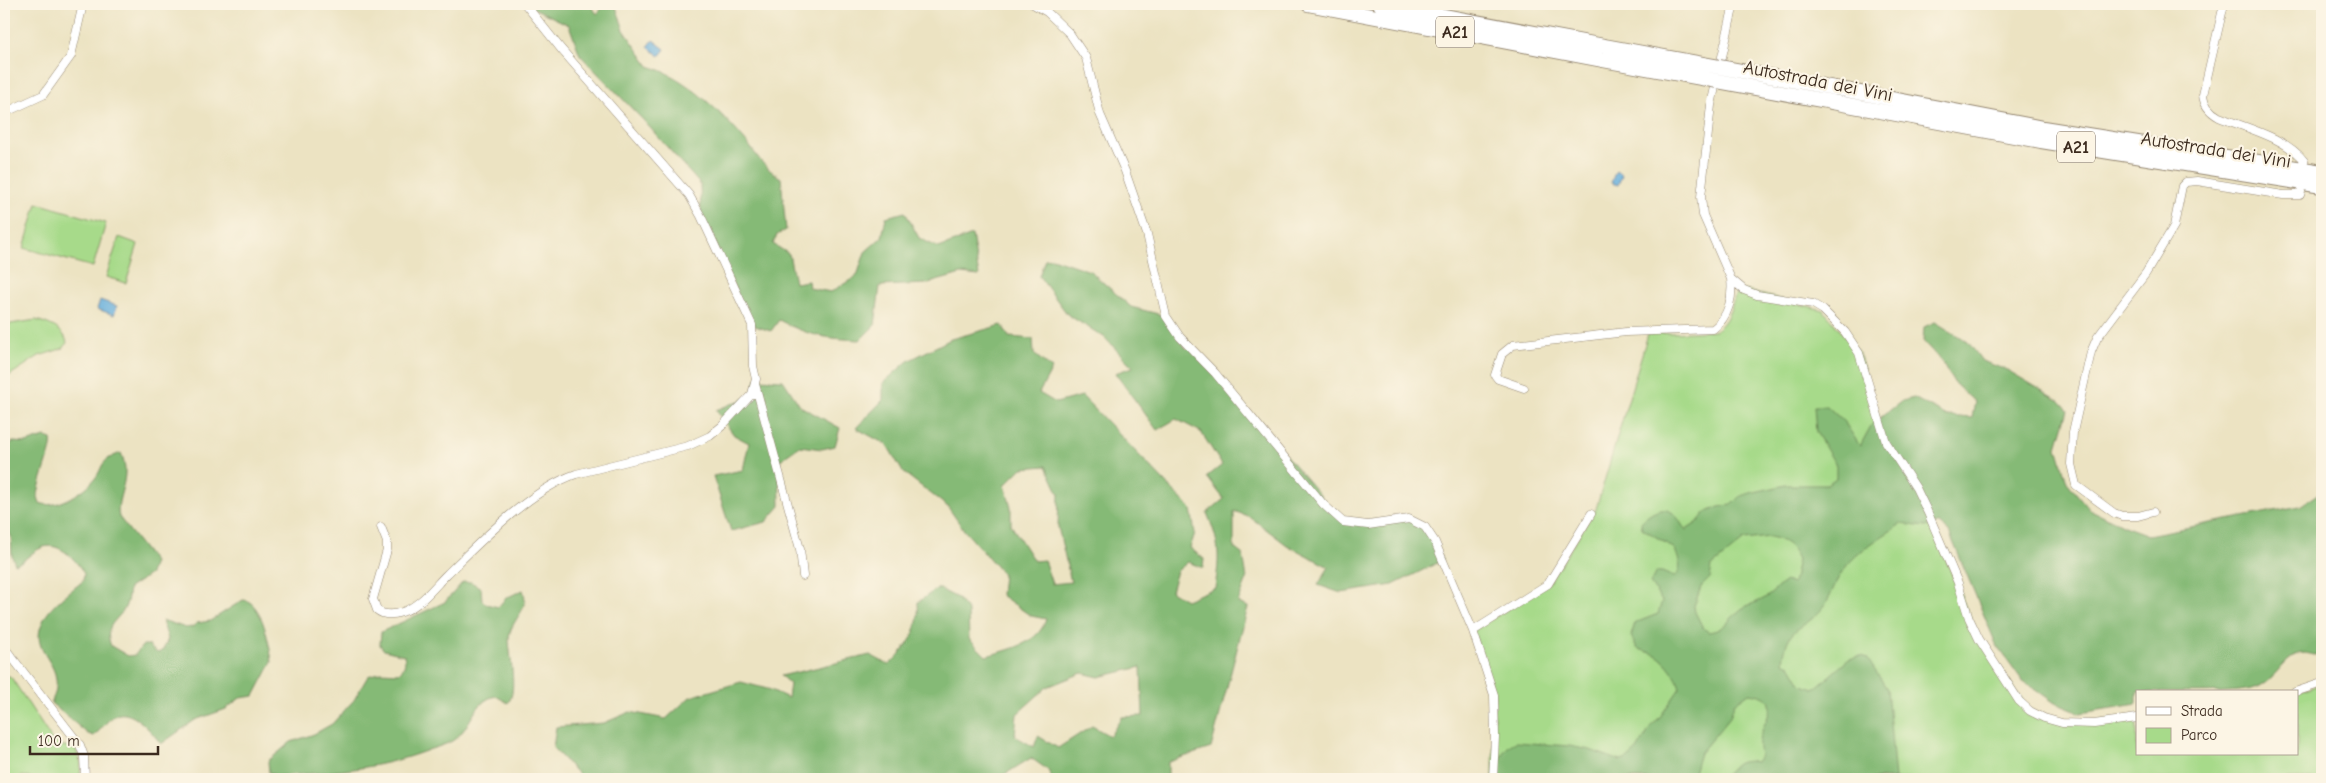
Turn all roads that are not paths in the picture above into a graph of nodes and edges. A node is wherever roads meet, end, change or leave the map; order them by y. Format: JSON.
{"nodes":[{"id":1,"x":83,"y":4,"type":"edge"},
{"id":2,"x":525,"y":4,"type":"edge"},
{"id":3,"x":1033,"y":4,"type":"edge"},
{"id":4,"x":1308,"y":4,"type":"edge"},
{"id":5,"x":1380,"y":4,"type":"edge"},
{"id":6,"x":1734,"y":4,"type":"edge"},
{"id":7,"x":2224,"y":4,"type":"edge"},
{"id":8,"x":1604,"y":53,"type":"junction"},
{"id":9,"x":4,"y":113,"type":"edge"},
{"id":10,"x":2304,"y":161,"type":"dead end"},
{"id":11,"x":2322,"y":172,"type":"edge"},
{"id":12,"x":2322,"y":186,"type":"edge"},
{"id":13,"x":2301,"y":192,"type":"dead end"},
{"id":14,"x":1731,"y":278,"type":"junction"},
{"id":15,"x":755,"y":384,"type":"junction"},
{"id":16,"x":1524,"y":388,"type":"dead end"},
{"id":17,"x":2153,"y":512,"type":"dead end"},
{"id":18,"x":1591,"y":514,"type":"dead end"},
{"id":19,"x":381,"y":527,"type":"dead end"},
{"id":20,"x":803,"y":576,"type":"dead end"},
{"id":21,"x":1473,"y":631,"type":"junction"},
{"id":22,"x":4,"y":647,"type":"edge"},
{"id":23,"x":2322,"y":682,"type":"edge"},
{"id":24,"x":2298,"y":691,"type":"edge"},
{"id":25,"x":2136,"y":718,"type":"edge"},
{"id":26,"x":85,"y":779,"type":"edge"},
{"id":27,"x":1493,"y":779,"type":"edge"}],
"edges":[{"from":1,"to":9,"type":"street"},
{"from":2,"to":15,"type":"street"},
{"from":3,"to":21,"type":"street"},
{"from":4,"to":8,"type":"highway","name":"Autostrada dei Vini","number":"A21"},
{"from":5,"to":8,"type":"highway","name":"Autostrada dei Vini","number":"A21"},
{"from":6,"to":14,"type":"street"},
{"from":7,"to":10,"type":"street"},
{"from":8,"to":11,"type":"highway","name":"Autostrada dei Vini","number":"A21","bridge":true},
{"from":8,"to":12,"type":"highway","name":"Autostrada dei Vini","number":"A21","bridge":true},
{"from":13,"to":17,"type":"street"},
{"from":14,"to":16,"type":"street"},
{"from":14,"to":25,"type":"street"},
{"from":15,"to":19,"type":"street"},
{"from":15,"to":20,"type":"street"},
{"from":18,"to":21,"type":"street"},
{"from":21,"to":27,"type":"street"},
{"from":22,"to":26,"type":"street"},
{"from":23,"to":24,"type":"street"}]}
